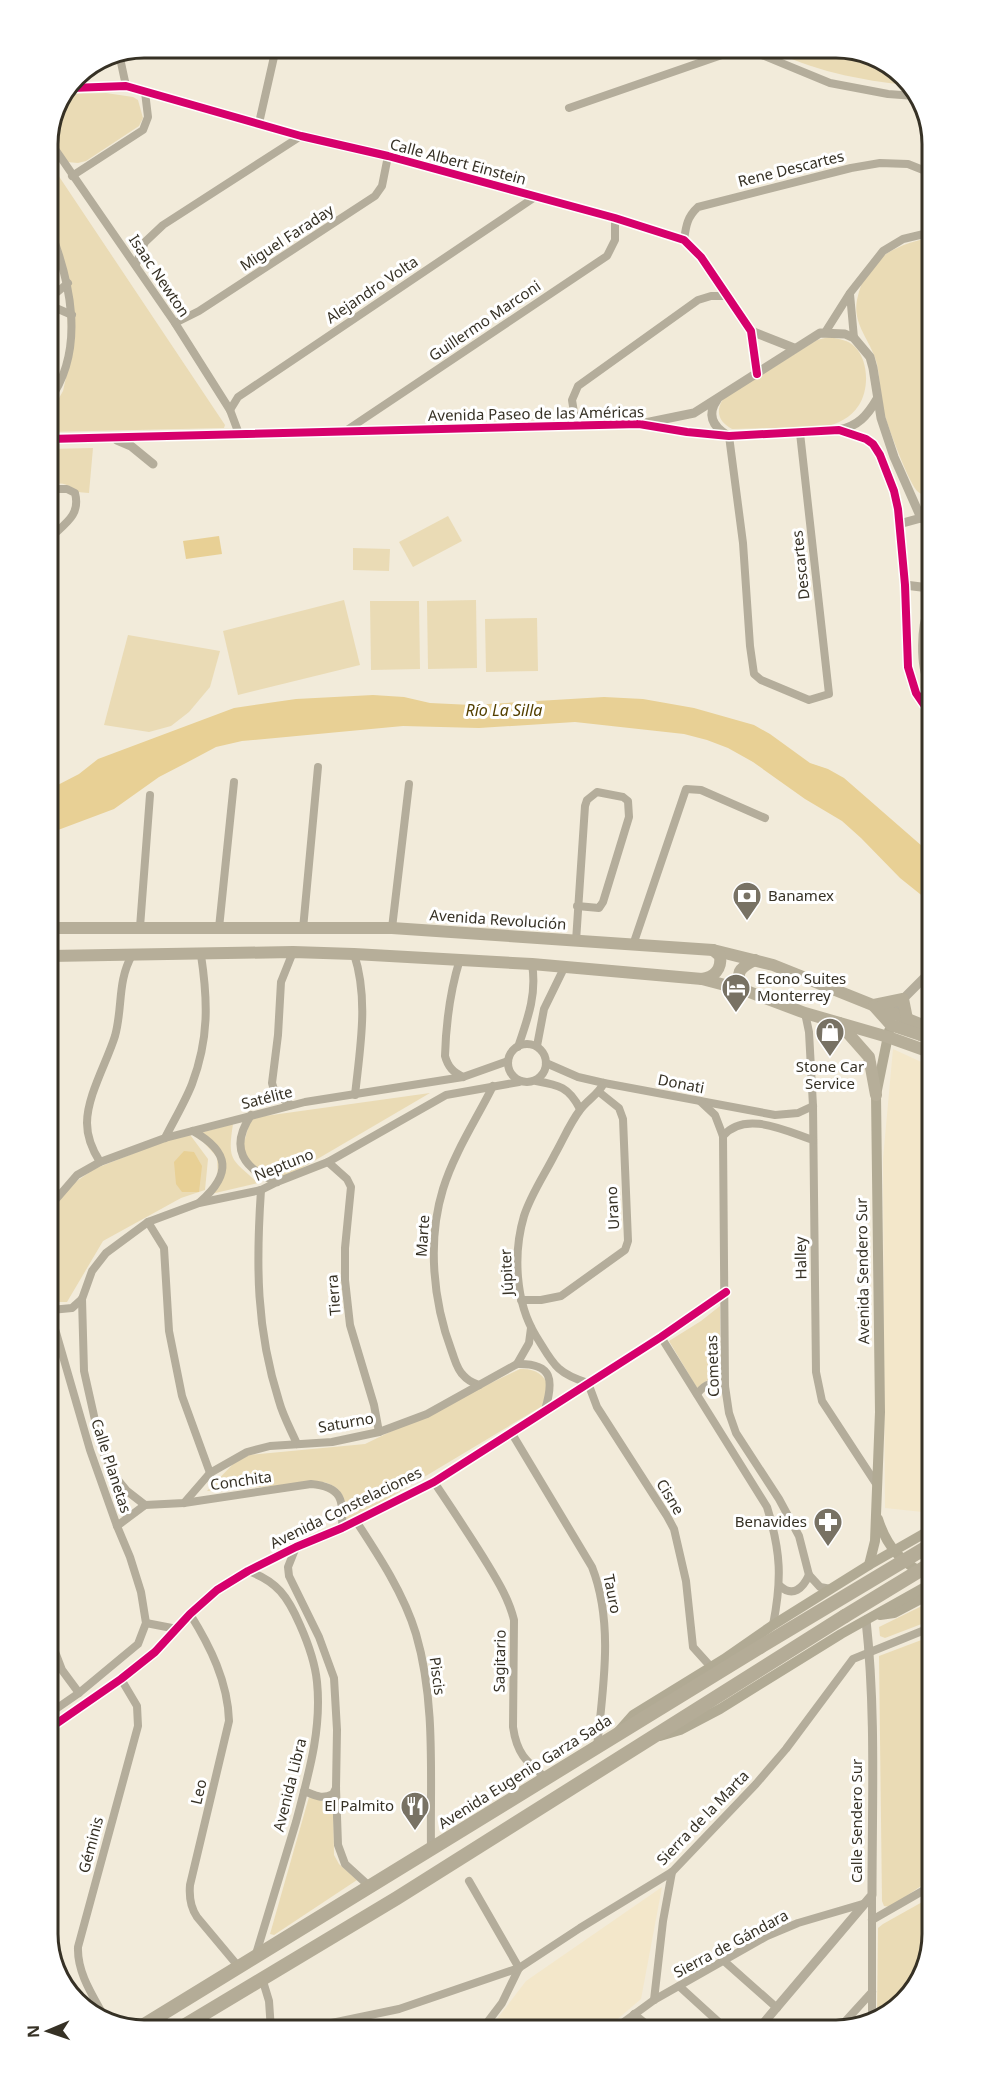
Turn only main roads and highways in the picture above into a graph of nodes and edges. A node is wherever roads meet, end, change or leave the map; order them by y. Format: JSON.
{"nodes":[{"id":1,"x":59,"y":928,"type":"edge"},
{"id":2,"x":713,"y":950,"type":"junction"},
{"id":3,"x":59,"y":956,"type":"edge"},
{"id":4,"x":754,"y":960,"type":"junction"},
{"id":5,"x":702,"y":979,"type":"junction"},
{"id":6,"x":744,"y":990,"type":"junction"},
{"id":7,"x":873,"y":1005,"type":"junction"},
{"id":8,"x":907,"y":1019,"type":"junction"},
{"id":9,"x":838,"y":1023,"type":"junction"},
{"id":10,"x":891,"y":1025,"type":"junction"},
{"id":11,"x":922,"y":1030,"type":"edge"},
{"id":12,"x":922,"y":1033,"type":"edge"},
{"id":13,"x":922,"y":1046,"type":"edge"},
{"id":14,"x":876,"y":1095,"type":"junction"},
{"id":15,"x":875,"y":1507,"type":"junction"},
{"id":16,"x":922,"y":1535,"type":"edge"},
{"id":17,"x":909,"y":1543,"type":"junction"},
{"id":18,"x":922,"y":1550,"type":"edge"},
{"id":19,"x":894,"y":1551,"type":"junction"},
{"id":20,"x":873,"y":1563,"type":"junction"},
{"id":21,"x":922,"y":1569,"type":"edge"},
{"id":22,"x":920,"y":1572,"type":"joint"},
{"id":23,"x":922,"y":1588,"type":"edge"},
{"id":24,"x":922,"y":1598,"type":"edge"},
{"id":25,"x":893,"y":1604,"type":"junction"},
{"id":26,"x":871,"y":1617,"type":"junction"},
{"id":27,"x":615,"y":1736,"type":"junction"},
{"id":28,"x":657,"y":1736,"type":"junction"},
{"id":29,"x":152,"y":2020,"type":"edge"},
{"id":30,"x":195,"y":2020,"type":"edge"}],
"edges":[{"from":1,"to":2,"type":"main road","name":"Avenida Revolución"},
{"from":2,"to":4,"type":"main road","name":"Avenida Revolución"},
{"from":2,"to":5,"type":"main road"},
{"from":3,"to":5,"type":"main road"},
{"from":4,"to":6,"type":"main road"},
{"from":4,"to":7,"type":"main road","name":"Avenida Revolución"},
{"from":5,"to":6,"type":"main road"},
{"from":6,"to":9,"type":"main road"},
{"from":7,"to":8,"type":"main road"},
{"from":7,"to":10,"type":"main road"},
{"from":8,"to":10,"type":"main road"},
{"from":8,"to":11,"type":"main road"},
{"from":9,"to":10,"type":"main road"},
{"from":9,"to":14,"type":"main road"},
{"from":10,"to":12,"type":"main road"},
{"from":10,"to":13,"type":"main road"},
{"from":10,"to":14,"type":"main road","name":"Avenida Sendero Sur"},
{"from":14,"to":15,"type":"main road","name":"Avenida Sendero Sur"},
{"from":15,"to":19,"type":"main road","name":"Avenida Sendero Sur"},
{"from":15,"to":20,"type":"main road","name":"Avenida Sendero Sur"},
{"from":16,"to":17,"type":"main road"},
{"from":17,"to":19,"type":"main road"},
{"from":17,"to":22,"type":"main road"},
{"from":18,"to":27,"type":"highway","name":"Avenida Eugenio Garza Sada","bridge":true},
{"from":19,"to":20,"type":"main road"},
{"from":19,"to":22,"type":"main road"},
{"from":20,"to":25,"type":"main road"},
{"from":20,"to":27,"type":"main road"},
{"from":21,"to":28,"type":"highway","bridge":true},
{"from":23,"to":25,"type":"main road"},
{"from":24,"to":26,"type":"main road"},
{"from":25,"to":26,"type":"main road"},
{"from":26,"to":28,"type":"main road"},
{"from":27,"to":29,"type":"highway","name":"Avenida Eugenio Garza Sada"},
{"from":28,"to":30,"type":"highway"}]}
